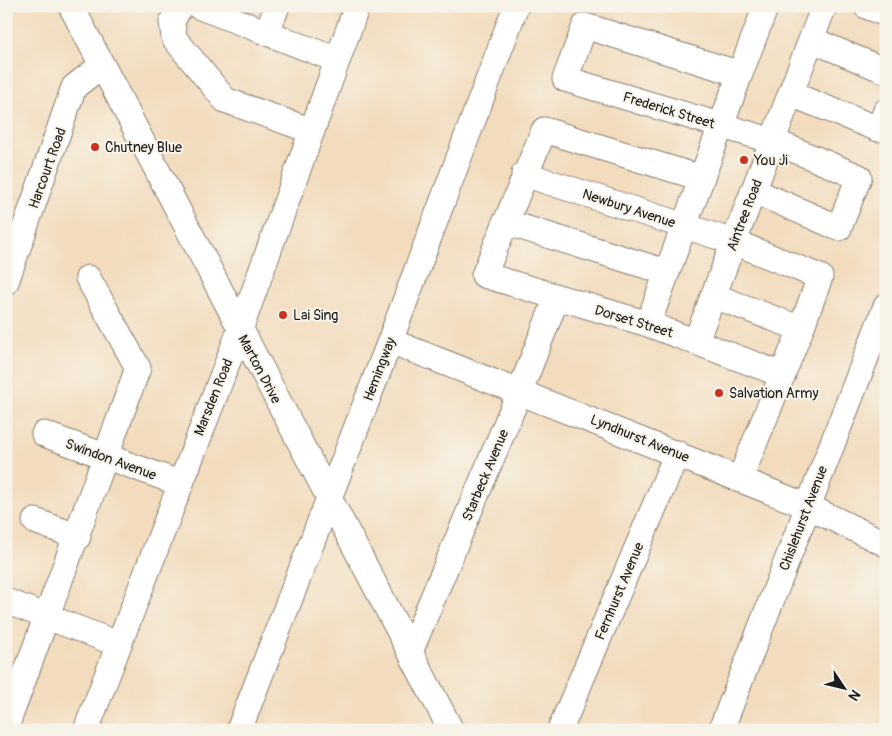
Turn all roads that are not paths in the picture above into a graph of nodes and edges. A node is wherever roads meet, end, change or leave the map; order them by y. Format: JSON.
{"nodes":[{"id":1,"x":180,"y":6,"type":"edge"},
{"id":2,"x":198,"y":6,"type":"edge"},
{"id":3,"x":277,"y":6,"type":"edge"},
{"id":4,"x":357,"y":6,"type":"edge"},
{"id":5,"x":516,"y":6,"type":"edge"},
{"id":6,"x":766,"y":6,"type":"edge"},
{"id":7,"x":824,"y":6,"type":"edge"},
{"id":8,"x":866,"y":6,"type":"edge"},
{"id":9,"x":75,"y":8,"type":"edge"},
{"id":10,"x":886,"y":14,"type":"edge"},
{"id":11,"x":267,"y":33,"type":"junction"},
{"id":12,"x":812,"y":40,"type":"junction"},
{"id":13,"x":337,"y":60,"type":"junction"},
{"id":14,"x":101,"y":66,"type":"junction"},
{"id":15,"x":886,"y":71,"type":"edge"},
{"id":16,"x":740,"y":74,"type":"junction"},
{"id":17,"x":791,"y":94,"type":"junction"},
{"id":18,"x":886,"y":111,"type":"edge"},
{"id":19,"x":721,"y":126,"type":"junction"},
{"id":20,"x":312,"y":131,"type":"junction"},
{"id":21,"x":773,"y":141,"type":"junction"},
{"id":22,"x":524,"y":174,"type":"junction"},
{"id":23,"x":701,"y":178,"type":"junction"},
{"id":24,"x":754,"y":191,"type":"junction"},
{"id":25,"x":505,"y":222,"type":"junction"},
{"id":26,"x":683,"y":226,"type":"junction"},
{"id":27,"x":734,"y":242,"type":"junction"},
{"id":28,"x":666,"y":272,"type":"junction"},
{"id":29,"x":88,"y":278,"type":"dead end"},
{"id":30,"x":6,"y":282,"type":"edge"},
{"id":31,"x":714,"y":296,"type":"junction"},
{"id":32,"x":557,"y":297,"type":"junction"},
{"id":33,"x":886,"y":306,"type":"edge"},
{"id":34,"x":648,"y":324,"type":"junction"},
{"id":35,"x":801,"y":329,"type":"junction"},
{"id":36,"x":240,"y":330,"type":"junction"},
{"id":37,"x":390,"y":341,"type":"junction"},
{"id":38,"x":696,"y":341,"type":"junction"},
{"id":39,"x":878,"y":348,"type":"edge"},
{"id":40,"x":783,"y":375,"type":"junction"},
{"id":41,"x":520,"y":391,"type":"junction"},
{"id":42,"x":44,"y":434,"type":"dead end"},
{"id":43,"x":677,"y":453,"type":"junction"},
{"id":44,"x":107,"y":457,"type":"junction"},
{"id":45,"x":740,"y":479,"type":"junction"},
{"id":46,"x":179,"y":484,"type":"junction"},
{"id":47,"x":328,"y":498,"type":"junction"},
{"id":48,"x":807,"y":506,"type":"junction"},
{"id":49,"x":35,"y":521,"type":"dead end"},
{"id":50,"x":78,"y":536,"type":"junction"},
{"id":51,"x":886,"y":544,"type":"edge"},
{"id":52,"x":6,"y":601,"type":"edge"},
{"id":53,"x":48,"y":617,"type":"junction"},
{"id":54,"x":118,"y":644,"type":"junction"},
{"id":55,"x":410,"y":652,"type":"junction"},
{"id":56,"x":8,"y":717,"type":"edge"},
{"id":57,"x":86,"y":730,"type":"edge"},
{"id":58,"x":239,"y":730,"type":"edge"},
{"id":59,"x":451,"y":730,"type":"edge"},
{"id":60,"x":560,"y":730,"type":"edge"},
{"id":61,"x":721,"y":730,"type":"edge"}],
"edges":[{"from":1,"to":20,"type":"street"},
{"from":2,"to":11,"type":"street"},
{"from":3,"to":11,"type":"street"},
{"from":4,"to":13,"type":"street","name":"Marsden Road"},
{"from":5,"to":37,"type":"street","name":"Hemingway"},
{"from":6,"to":16,"type":"street"},
{"from":7,"to":12,"type":"street","name":"Aintree Road"},
{"from":8,"to":10,"type":"street"},
{"from":9,"to":14,"type":"street","name":"Marton Drive"},
{"from":11,"to":13,"type":"street"},
{"from":12,"to":15,"type":"street"},
{"from":12,"to":17,"type":"street","name":"Aintree Road"},
{"from":13,"to":20,"type":"street","name":"Marsden Road"},
{"from":14,"to":30,"type":"street","name":"Harcourt Road"},
{"from":14,"to":36,"type":"street","name":"Marton Drive"},
{"from":16,"to":19,"type":"street"},
{"from":16,"to":19,"type":"street","name":"Frederick Street"},
{"from":17,"to":18,"type":"street"},
{"from":17,"to":21,"type":"street","name":"Aintree Road"},
{"from":19,"to":21,"type":"street","name":"Frederick Street"},
{"from":19,"to":23,"type":"street"},
{"from":20,"to":36,"type":"street","name":"Marsden Road"},
{"from":21,"to":24,"type":"street","name":"Aintree Road"},
{"from":21,"to":24,"type":"street","name":"Frederick Street"},
{"from":22,"to":23,"type":"street"},
{"from":22,"to":25,"type":"street"},
{"from":22,"to":26,"type":"street","name":"Newbury Avenue"},
{"from":23,"to":26,"type":"street"},
{"from":24,"to":27,"type":"street","name":"Aintree Road"},
{"from":25,"to":28,"type":"street"},
{"from":25,"to":32,"type":"street","name":"Dorset Street"},
{"from":26,"to":27,"type":"street","name":"Newbury Avenue"},
{"from":26,"to":28,"type":"street"},
{"from":27,"to":31,"type":"street","name":"Aintree Road"},
{"from":27,"to":35,"type":"street","name":"Newbury Avenue"},
{"from":28,"to":34,"type":"street"},
{"from":29,"to":44,"type":"street"},
{"from":31,"to":35,"type":"street"},
{"from":31,"to":38,"type":"street","name":"Aintree Road"},
{"from":32,"to":34,"type":"street","name":"Dorset Street"},
{"from":32,"to":41,"type":"street","name":"Starbeck Avenue"},
{"from":33,"to":39,"type":"street","name":"Chislehurst Avenue"},
{"from":34,"to":38,"type":"street","name":"Dorset Street"},
{"from":35,"to":40,"type":"street"},
{"from":36,"to":46,"type":"street","name":"Marsden Road"},
{"from":36,"to":47,"type":"street","name":"Marton Drive"},
{"from":37,"to":41,"type":"street","name":"Lyndhurst Avenue"},
{"from":37,"to":47,"type":"street","name":"Hemingway"},
{"from":38,"to":40,"type":"street","name":"Dorset Street"},
{"from":39,"to":48,"type":"street","name":"Chislehurst Avenue"},
{"from":40,"to":45,"type":"street"},
{"from":41,"to":43,"type":"street","name":"Lyndhurst Avenue"},
{"from":41,"to":55,"type":"street","name":"Starbeck Avenue"},
{"from":42,"to":44,"type":"street","name":"Swindon Avenue"},
{"from":43,"to":45,"type":"street","name":"Lyndhurst Avenue"},
{"from":43,"to":60,"type":"street","name":"Fernhurst Avenue"},
{"from":44,"to":46,"type":"street","name":"Swindon Avenue"},
{"from":44,"to":50,"type":"street"},
{"from":45,"to":48,"type":"street","name":"Lyndhurst Avenue"},
{"from":46,"to":54,"type":"street","name":"Marsden Road"},
{"from":47,"to":55,"type":"street","name":"Marton Drive"},
{"from":47,"to":58,"type":"street","name":"Hemingway"},
{"from":48,"to":51,"type":"street","name":"Lyndhurst Avenue"},
{"from":48,"to":61,"type":"street","name":"Chislehurst Avenue"},
{"from":49,"to":50,"type":"street"},
{"from":50,"to":53,"type":"street"},
{"from":52,"to":53,"type":"street"},
{"from":53,"to":54,"type":"street"},
{"from":53,"to":56,"type":"street"},
{"from":54,"to":57,"type":"street","name":"Marsden Road"},
{"from":55,"to":59,"type":"street","name":"Marton Drive"}]}
